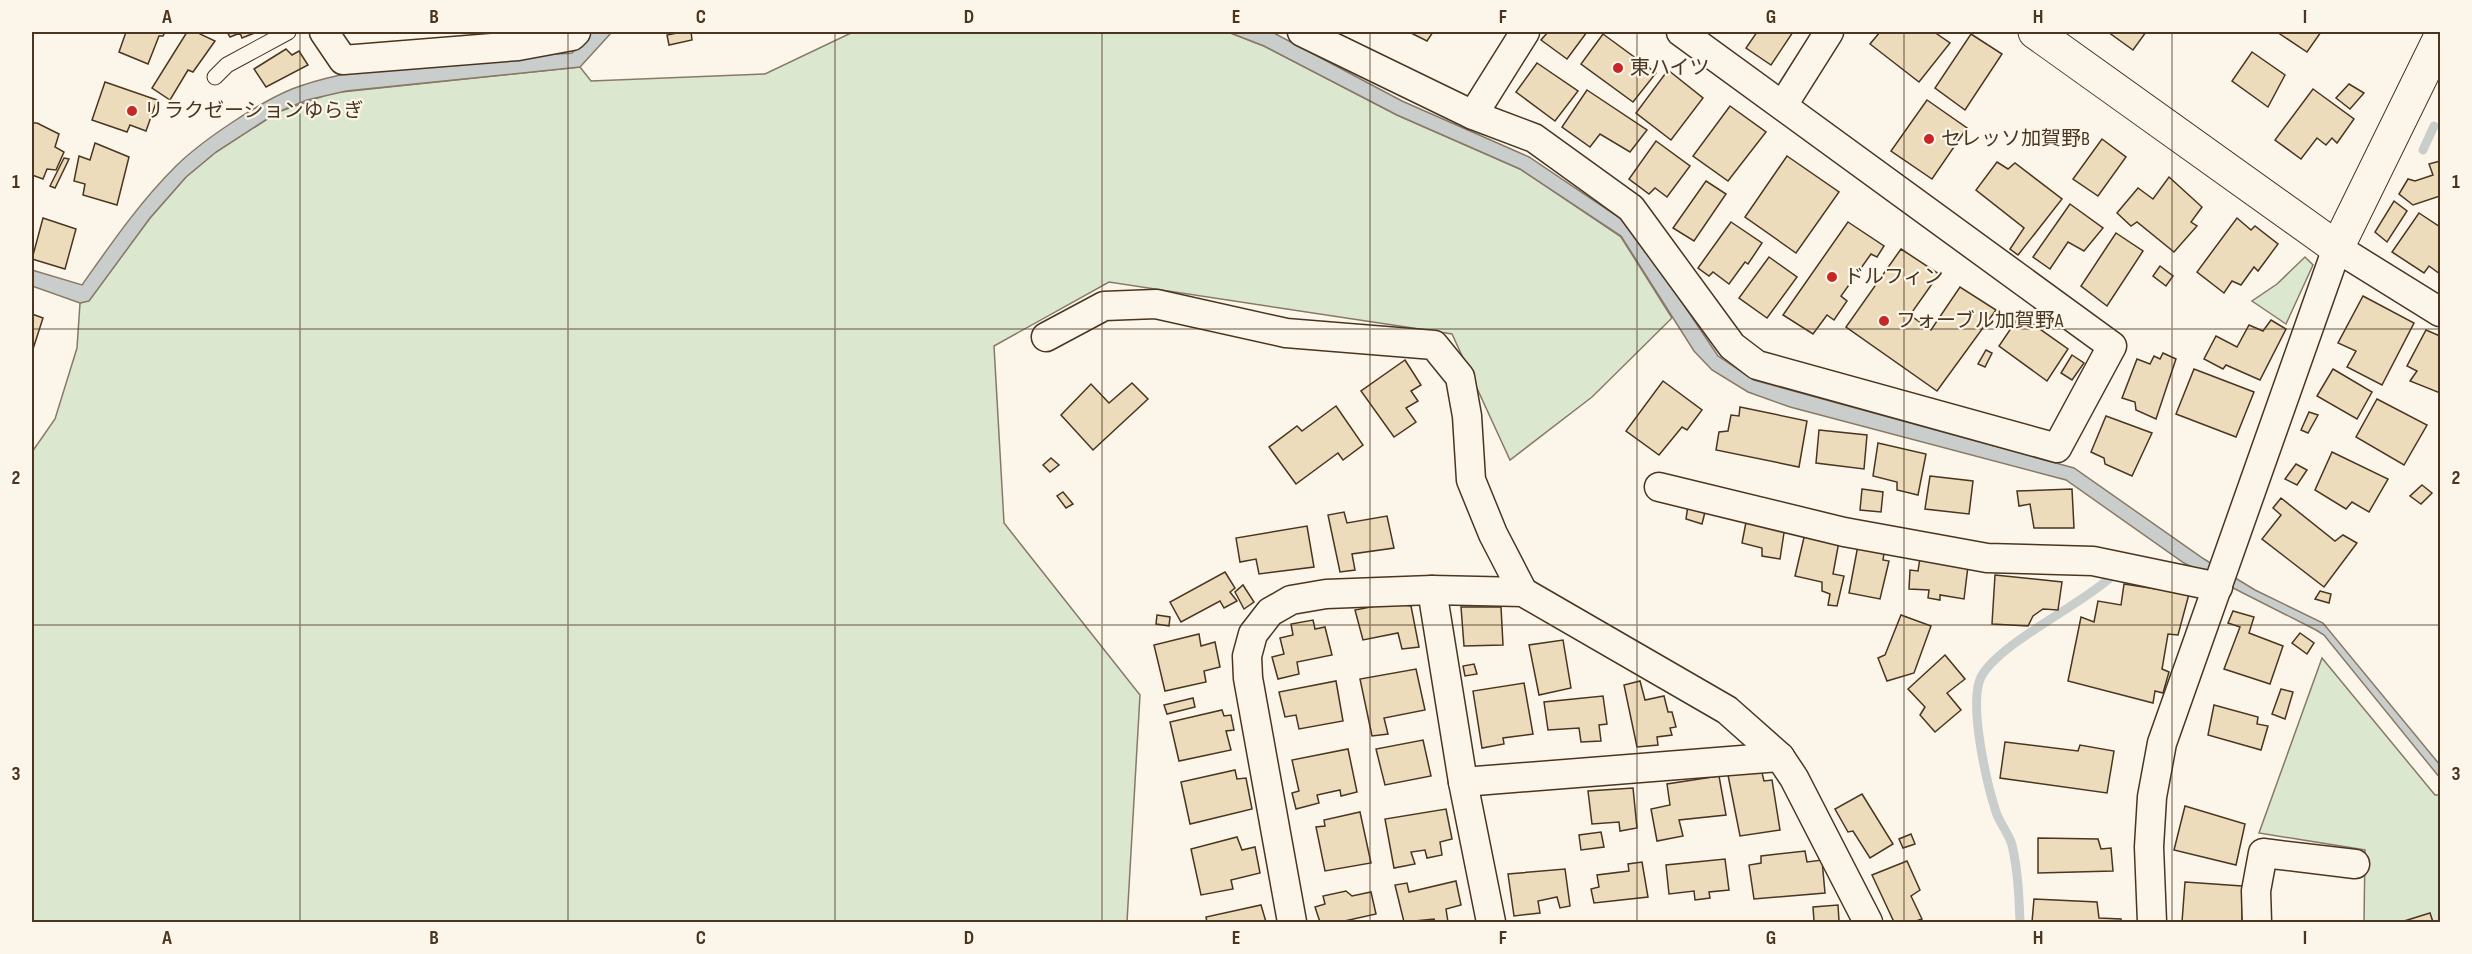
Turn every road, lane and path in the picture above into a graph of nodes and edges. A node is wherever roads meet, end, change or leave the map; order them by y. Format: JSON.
{"nodes":[{"id":1,"x":288,"y":32,"type":"edge"},
{"id":2,"x":324,"y":32,"type":"edge"},
{"id":3,"x":576,"y":32,"type":"edge"},
{"id":4,"x":1302,"y":32,"type":"edge"},
{"id":5,"x":1525,"y":32,"type":"edge"},
{"id":6,"x":1681,"y":32,"type":"edge"},
{"id":7,"x":1829,"y":32,"type":"edge"},
{"id":8,"x":2048,"y":35,"type":"edge"},
{"id":9,"x":2440,"y":38,"type":"edge"},
{"id":10,"x":215,"y":77,"type":"dead end"},
{"id":11,"x":1783,"y":105,"type":"junction"},
{"id":12,"x":1473,"y":115,"type":"junction"},
{"id":13,"x":2337,"y":248,"type":"junction"},
{"id":14,"x":2440,"y":312,"type":"edge"},
{"id":15,"x":1046,"y":337,"type":"dead end"},
{"id":16,"x":1659,"y":487,"type":"dead end"},
{"id":17,"x":2218,"y":587,"type":"junction"},
{"id":18,"x":1432,"y":590,"type":"junction"},
{"id":19,"x":1523,"y":592,"type":"junction"},
{"id":20,"x":1780,"y":757,"type":"junction"},
{"id":21,"x":1463,"y":782,"type":"junction"},
{"id":22,"x":2355,"y":864,"type":"dead end"},
{"id":23,"x":1292,"y":922,"type":"edge"},
{"id":24,"x":1491,"y":922,"type":"edge"},
{"id":25,"x":1868,"y":922,"type":"edge"},
{"id":26,"x":2152,"y":922,"type":"edge"},
{"id":27,"x":2257,"y":922,"type":"edge"}],
"edges":[{"from":1,"to":10,"type":"lane"},
{"from":2,"to":3,"type":"street"},
{"from":4,"to":12,"type":"street"},
{"from":5,"to":12,"type":"street"},
{"from":6,"to":11,"type":"street"},
{"from":7,"to":11,"type":"street"},
{"from":8,"to":13,"type":"street"},
{"from":9,"to":13,"type":"street"},
{"from":11,"to":12,"type":"street"},
{"from":13,"to":14,"type":"street"},
{"from":13,"to":17,"type":"street"},
{"from":15,"to":19,"type":"street"},
{"from":16,"to":17,"type":"street"},
{"from":17,"to":26,"type":"street"},
{"from":18,"to":19,"type":"street"},
{"from":18,"to":21,"type":"street"},
{"from":18,"to":23,"type":"street"},
{"from":19,"to":20,"type":"street"},
{"from":20,"to":21,"type":"street"},
{"from":20,"to":25,"type":"street"},
{"from":21,"to":24,"type":"street"},
{"from":22,"to":27,"type":"street"}]}
